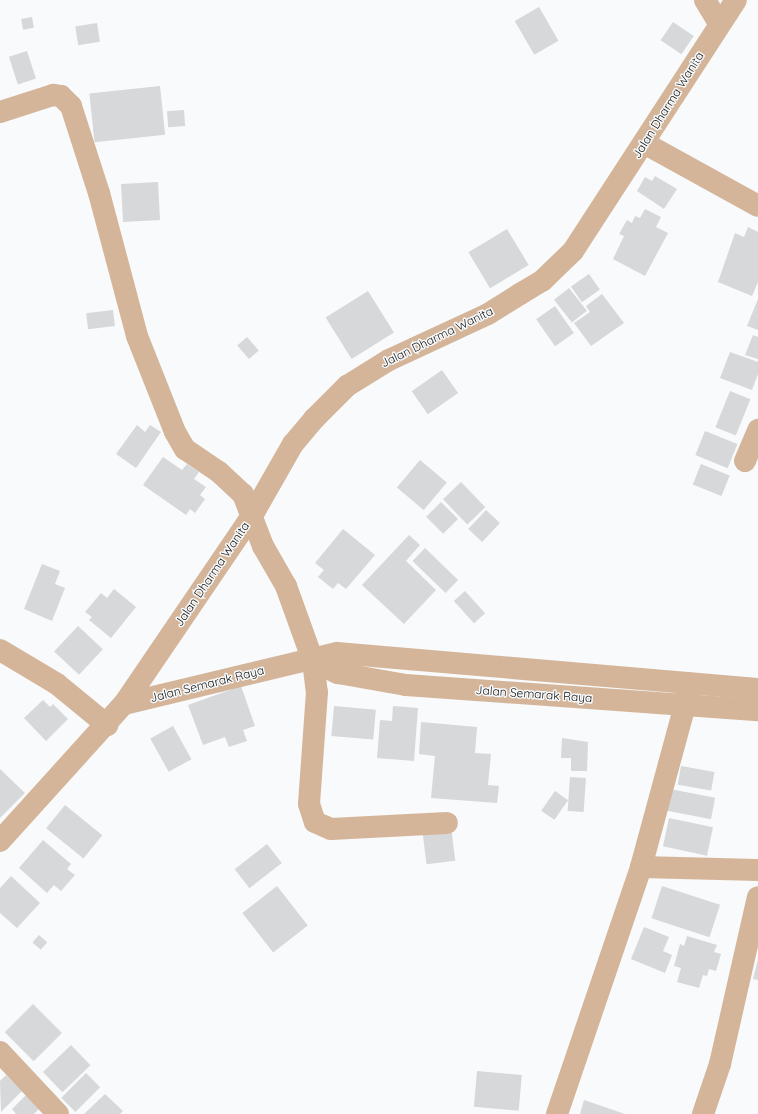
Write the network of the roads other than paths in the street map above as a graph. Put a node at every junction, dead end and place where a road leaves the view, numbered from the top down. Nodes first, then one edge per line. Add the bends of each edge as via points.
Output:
1 (705, 0) edge
2 (736, 0) edge
3 (719, 23) junction
4 (0, 112) edge
5 (644, 143) junction
6 (758, 206) edge
7 (758, 430) edge
8 (745, 461) dead end
9 (253, 514) junction
10 (0, 650) edge
11 (313, 661) junction
12 (688, 684) junction
13 (758, 689) edge
14 (124, 704) junction
15 (686, 705) junction
16 (758, 710) edge
17 (107, 725) junction
18 (447, 823) dead end
19 (0, 841) edge
20 (641, 867) junction
21 (758, 870) edge
22 (758, 897) edge
23 (0, 1052) edge
24 (58, 1114) edge
25 (557, 1114) edge
26 (703, 1114) edge

1 - 3 street
2 - 3 street, Jalan Dharma Wanita
3 - 5 street, Jalan Dharma Wanita
4 - 9 street via 53,95 61,96 71,106 99,193 137,336 175,432 186,449 219,472 243,494
5 - 6 street
5 - 9 street, Jalan Dharma Wanita via 585,236 561,264 542,281 488,314 388,360 347,386 293,444
7 - 8 street
9 - 11 street via 263,546 286,586
9 - 14 street, Jalan Dharma Wanita
10 - 17 street via 57,684
11 - 12 street, Jalan Semarak Raya via 337,653
11 - 14 street, Jalan Semarak Raya via 253,671
11 - 15 street, Jalan Semarak Raya via 338,673 406,685
11 - 18 street via 317,692 309,804 315,822 331,828
12 - 13 street, Jalan Semarak Raya
12 - 15 street
14 - 17 street, Jalan Dharma Wanita
15 - 16 street, Jalan Semarak Raya
15 - 20 street
17 - 19 street, Jalan Dharma Wanita
20 - 21 street
20 - 25 street
22 - 26 street via 720,1064
23 - 24 street

